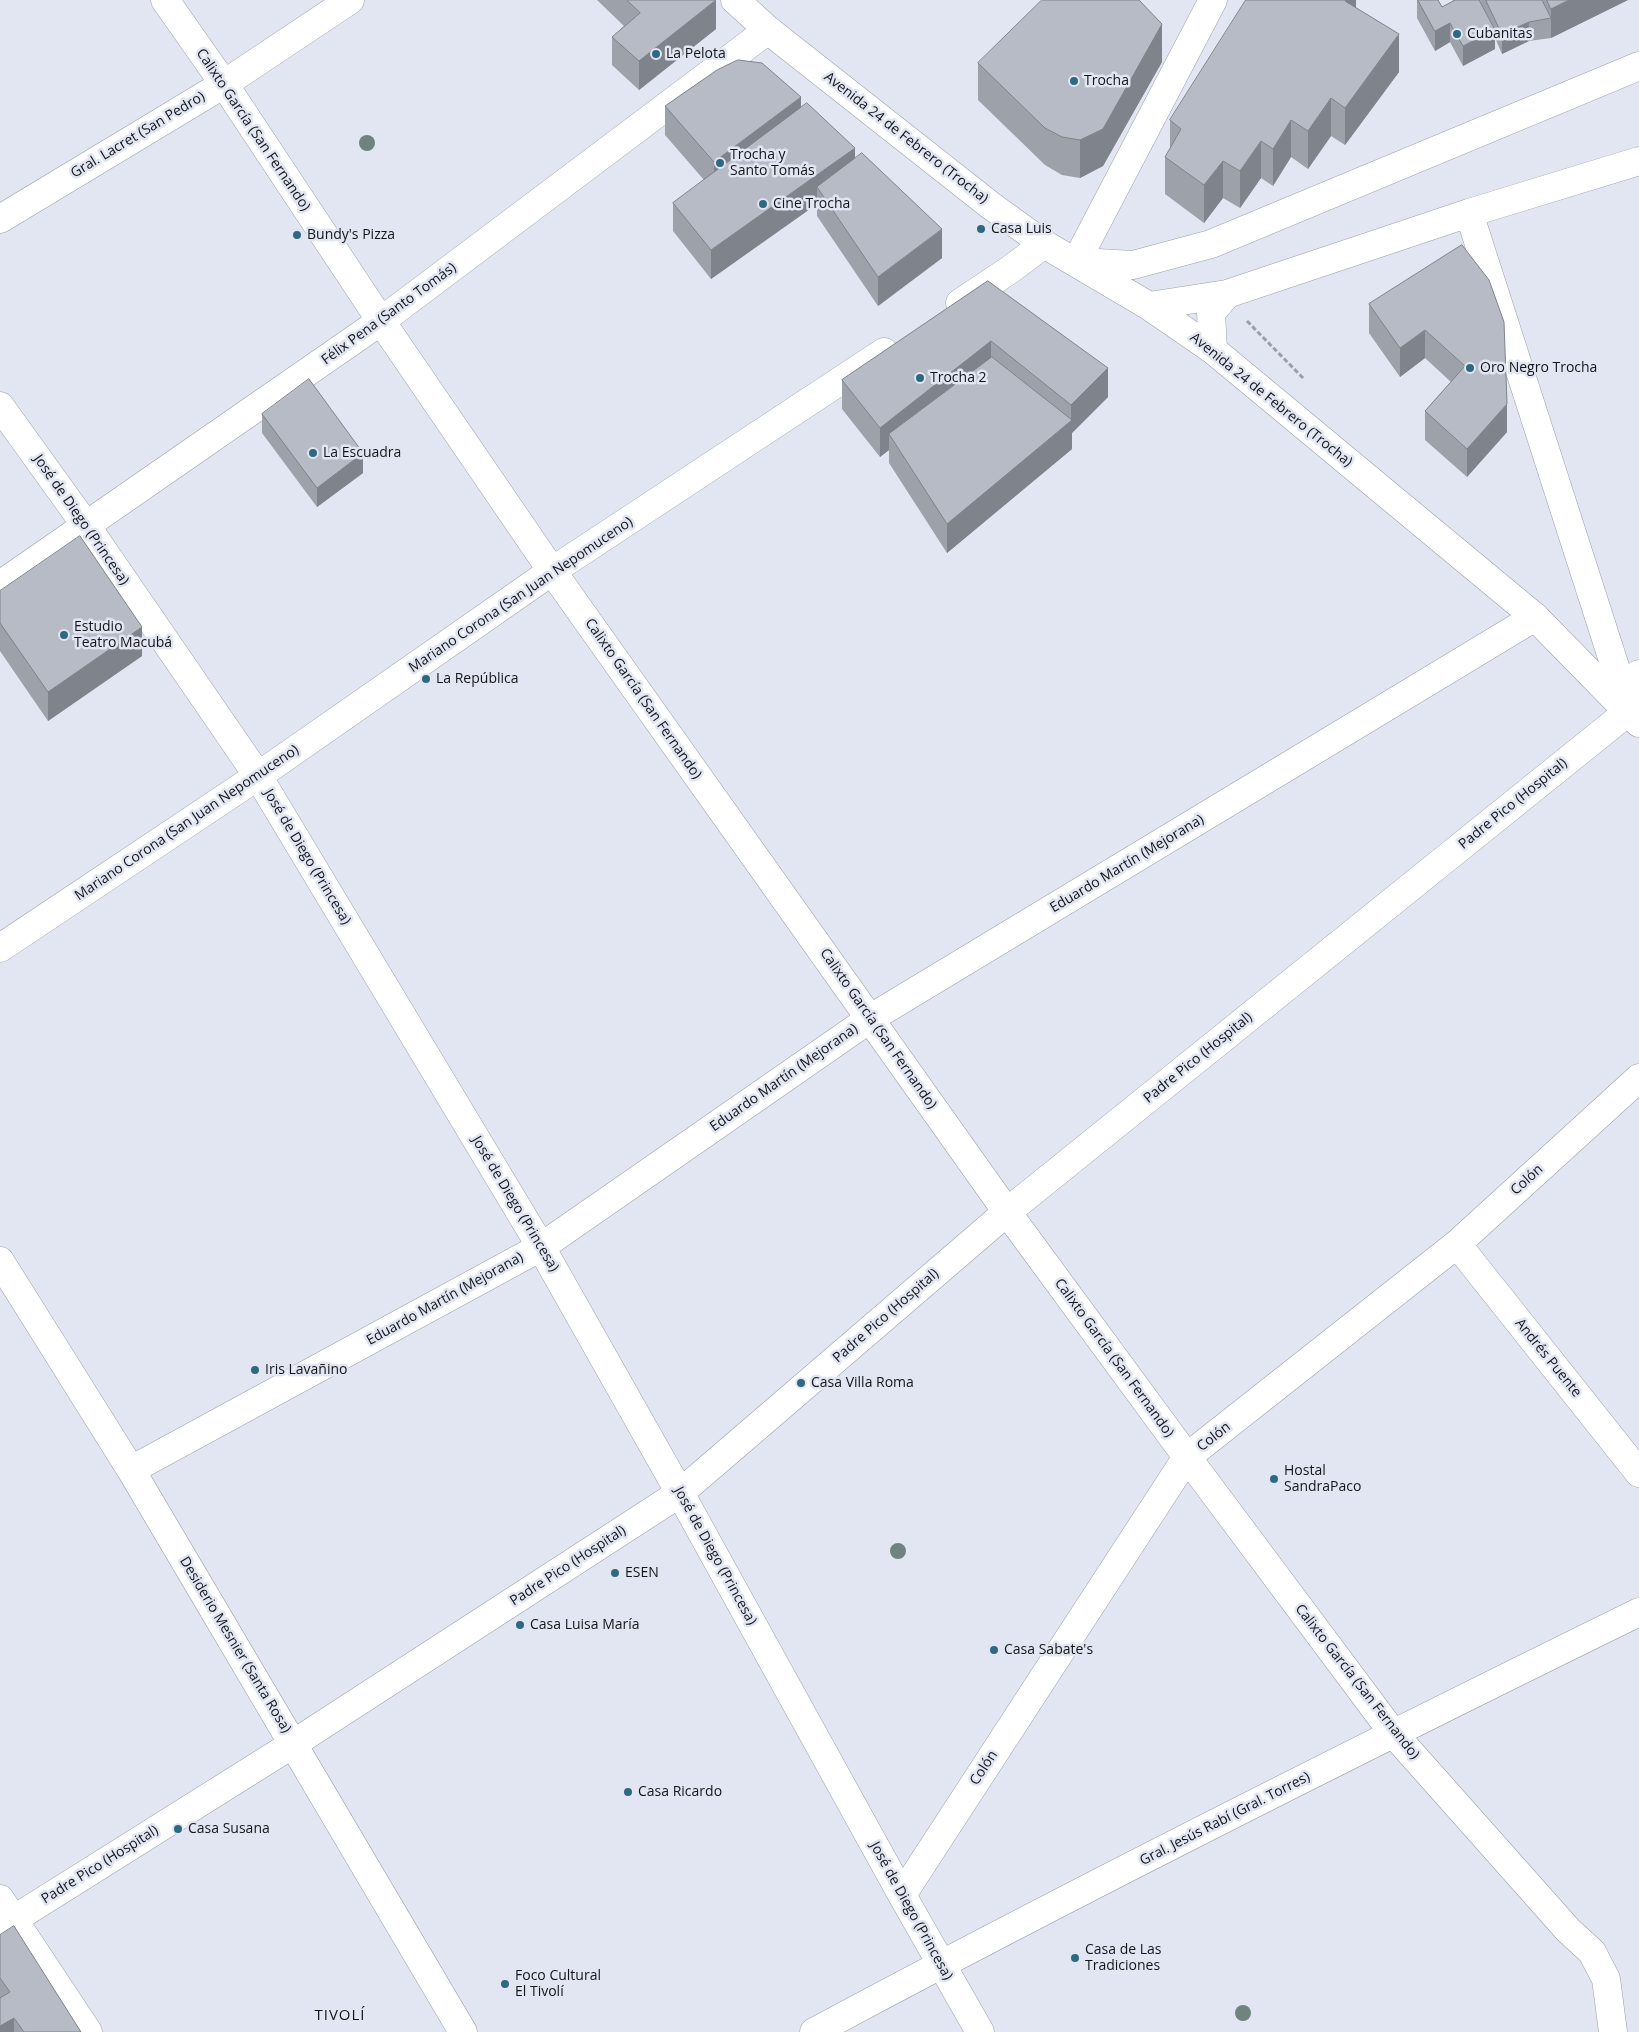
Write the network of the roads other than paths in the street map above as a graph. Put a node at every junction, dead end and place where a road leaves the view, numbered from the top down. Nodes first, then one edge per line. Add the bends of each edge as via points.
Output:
1 (165, 0) edge
2 (350, 0) edge
3 (735, 0) edge
4 (1213, 0) edge
5 (768, 30) junction
6 (1639, 66) edge
7 (224, 84) junction
8 (1639, 161) edge
9 (1469, 213) junction
10 (0, 219) edge
11 (1044, 244) junction
12 (1076, 262) junction
13 (1227, 294) junction
14 (1149, 306) junction
15 (936, 319) edge
16 (381, 321) junction
17 (902, 340) edge
18 (1213, 350) junction
19 (0, 406) edge
20 (86, 526) junction
21 (552, 571) junction
22 (0, 585) edge
23 (1535, 617) junction
24 (1639, 674) edge
25 (1634, 717) edge
26 (258, 776) junction
27 (0, 948) edge
28 (871, 1018) junction
29 (1639, 1078) edge
30 (1007, 1212) junction
31 (1457, 1244) junction
32 (540, 1247) junction
33 (0, 1261) edge
34 (1187, 1458) junction
35 (131, 1470) junction
36 (1639, 1472) edge
37 (680, 1493) junction
38 (1639, 1612) edge
39 (1393, 1733) junction
40 (293, 1744) junction
41 (902, 1895) junction
42 (5, 1915) edge
43 (941, 1964) junction
44 (88, 2032) edge
45 (463, 2032) edge
46 (814, 2032) edge
47 (980, 2032) edge
48 (1612, 2032) edge

1 - 7 street, Calixto García (San Fernando)
2 - 7 street, Gral. Lacret (San Pedro)
3 - 5 street, Avenida 24 de Febrero (Trocha)
4 - 12 street
5 - 11 street, Avenida 24 de Febrero (Trocha)
5 - 16 street, Félix Pena (Santo Tomás)
6 - 12 street via 1211,244 1132,265
7 - 10 street, Gral. Lacret (San Pedro)
7 - 16 street, Calixto García (San Fernando)
8 - 9 street
9 - 13 street
9 - 25 street
11 - 12 street, Avenida 24 de Febrero (Trocha)
11 - 15 street
12 - 14 street, Avenida 24 de Febrero (Trocha)
13 - 14 street
13 - 18 street via 1211,313
14 - 18 street, Avenida 24 de Febrero (Trocha)
16 - 20 street, Félix Pena (Santo Tomás)
16 - 21 street, Calixto García (San Fernando)
17 - 21 street, Mariano Corona (San Juan Nepomuceno)
18 - 23 street, Avenida 24 de Febrero (Trocha)
19 - 20 street, José de Diego (Princesa)
20 - 22 street, Félix Pena (Santo Tomás)
20 - 26 street, José de Diego (Princesa)
21 - 26 street, Mariano Corona (San Juan Nepomuceno)
21 - 28 street, Calixto García (San Fernando)
23 - 25 street, Avenida 24 de Febrero (Trocha)
23 - 28 street, Eduardo Martín (Mejorana)
24 - 25 street
25 - 30 street, Padre Pico (Hospital)
26 - 27 street, Mariano Corona (San Juan Nepomuceno)
26 - 32 street, José de Diego (Princesa)
28 - 30 street, Calixto García (San Fernando)
28 - 32 street, Eduardo Martín (Mejorana)
29 - 31 street, Colón
30 - 34 street, Calixto García (San Fernando)
30 - 37 street, Padre Pico (Hospital)
31 - 34 street, Colón
31 - 36 street, Andrés Puente
32 - 35 street, Eduardo Martín (Mejorana)
32 - 37 street, José de Diego (Princesa)
33 - 35 street, Desiderio Mesnier (Santa Rosa)
34 - 39 street, Calixto García (San Fernando)
34 - 41 street, Colón
35 - 40 street, Desiderio Mesnier (Santa Rosa)
37 - 40 street, Padre Pico (Hospital)
37 - 41 street, José de Diego (Princesa)
38 - 39 street, Gral. Jesús Rabí (Gral. Torres)
39 - 43 street, Gral. Jesús Rabí (Gral. Torres)
39 - 48 street, Calixto García (San Fernando) via 1568,1930 1592,1952 1606,1979
40 - 42 street, Padre Pico (Hospital)
40 - 45 street, Desiderio Mesnier (Santa Rosa)
41 - 43 street, José de Diego (Princesa)
42 - 44 street
43 - 46 street, Gral. Jesús Rabí (Gral. Torres)
43 - 47 street, José de Diego (Princesa)

